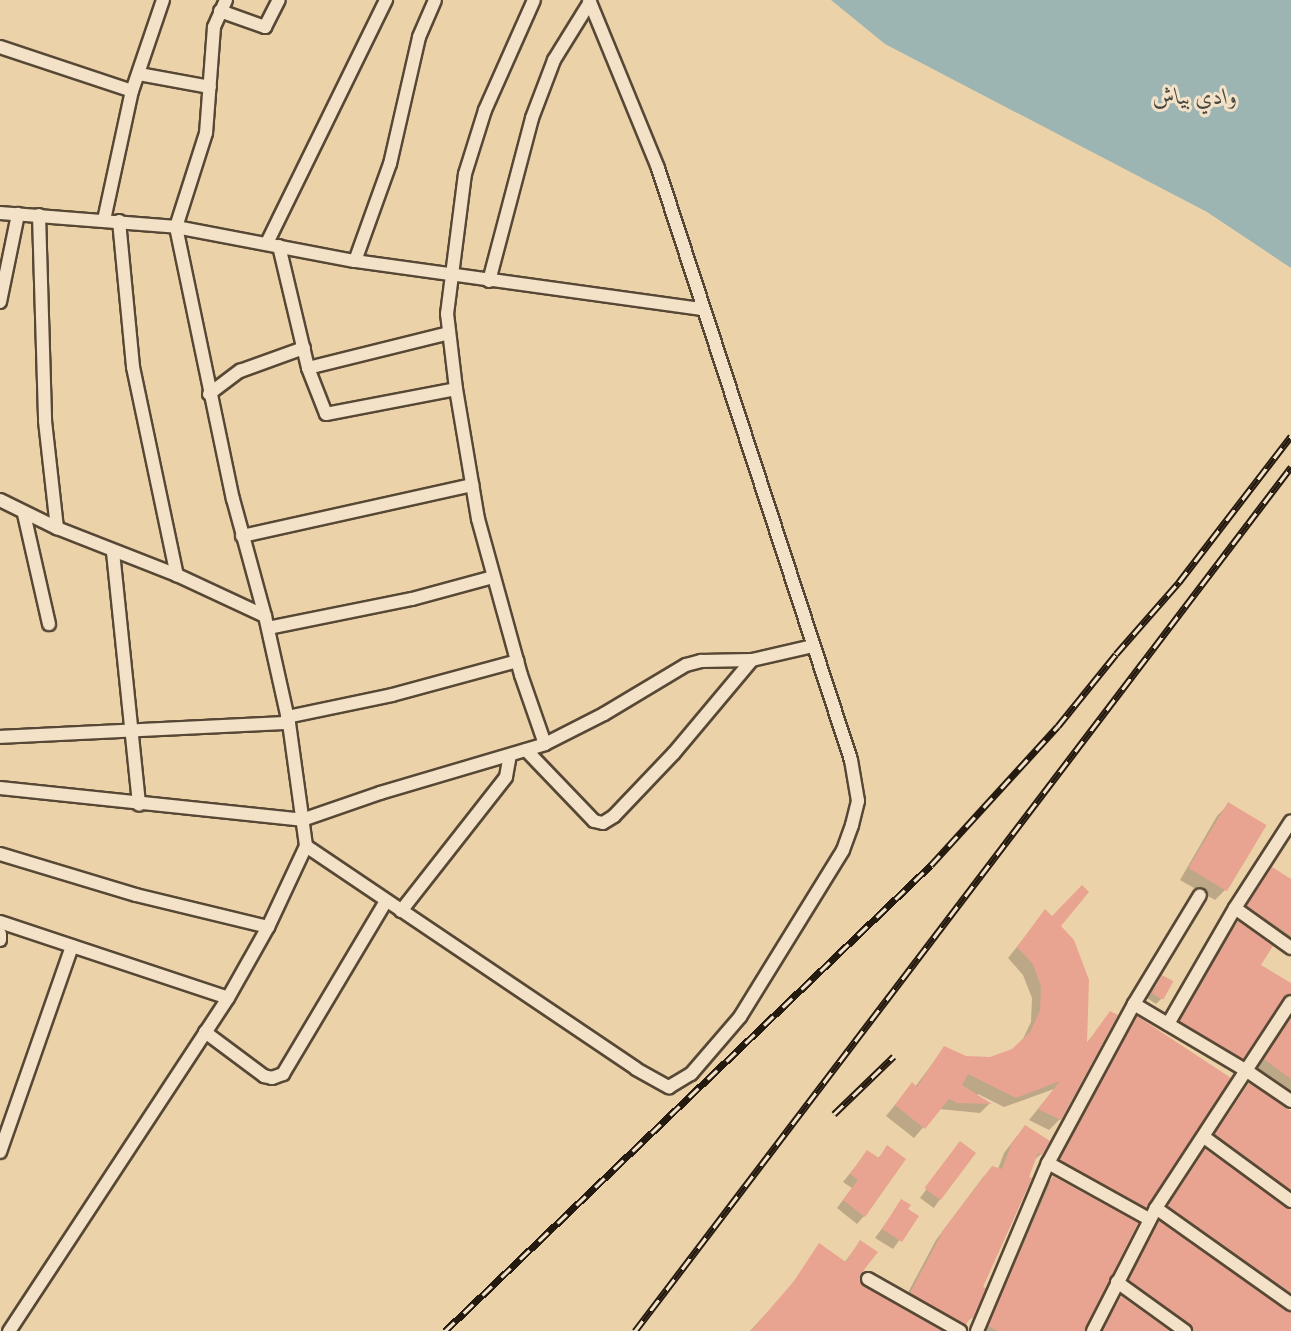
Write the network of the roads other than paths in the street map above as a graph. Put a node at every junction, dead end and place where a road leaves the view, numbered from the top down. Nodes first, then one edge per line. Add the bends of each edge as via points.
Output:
1 (163, 0) edge
2 (278, 0) edge
3 (386, 0) edge
4 (435, 0) edge
5 (534, 0) edge
6 (590, 1) edge
7 (224, 3) edge
8 (0, 47) edge
9 (139, 74) junction
10 (210, 87) junction
11 (132, 91) junction
12 (0, 213) edge
13 (18, 214) junction
14 (39, 215) junction
15 (104, 220) junction
16 (119, 222) junction
17 (176, 227) junction
18 (273, 245) junction
19 (355, 261) junction
20 (453, 274) junction
21 (489, 281) junction
22 (0, 302) edge
23 (702, 309) junction
24 (449, 332) junction
25 (304, 348) junction
26 (308, 368) junction
27 (456, 389) junction
28 (209, 394) junction
29 (472, 485) junction
30 (0, 500) edge
31 (24, 514) junction
32 (57, 528) junction
33 (242, 536) junction
34 (113, 552) junction
35 (177, 575) junction
36 (493, 577) junction
37 (266, 622) junction
38 (50, 624) dead end
39 (813, 646) junction
40 (752, 660) junction
41 (517, 661) junction
42 (288, 720) junction
43 (130, 730) junction
44 (0, 737) edge
45 (545, 744) junction
46 (526, 750) junction
47 (510, 755) junction
48 (0, 788) edge
49 (139, 805) junction
50 (302, 820) junction
51 (1291, 821) edge
52 (306, 846) junction
53 (0, 854) edge
54 (1199, 895) dead end
55 (386, 901) junction
56 (1235, 908) junction
57 (401, 911) junction
58 (0, 922) edge
59 (268, 927) junction
60 (0, 934) edge
61 (0, 940) edge
62 (72, 946) junction
63 (1291, 948) edge
64 (228, 998) junction
65 (1291, 1002) edge
66 (1134, 1004) junction
67 (1168, 1024) junction
68 (205, 1032) junction
69 (1247, 1071) junction
70 (1291, 1101) edge
71 (1204, 1137) junction
72 (0, 1152) edge
73 (1048, 1163) junction
74 (1291, 1201) edge
75 (1152, 1214) junction
76 (868, 1279) dead end
77 (1117, 1282) junction
78 (1291, 1304) edge
79 (981, 1329) edge
80 (9, 1331) edge
81 (960, 1331) edge
82 (1093, 1331) edge
83 (1185, 1331) edge

1 - 9 street
2 - 7 street via 265,27
3 - 18 street
4 - 19 street via 419,37 390,164
5 - 20 street via 475,141 462,192
6 - 21 street via 554,60 532,118
6 - 23 street via 658,168
7 - 10 street via 214,27
8 - 11 street
9 - 10 street
9 - 11 street
10 - 17 street via 203,144
11 - 15 street
12 - 13 street
13 - 14 street
13 - 22 street
14 - 15 street
14 - 32 street via 45,421
15 - 16 street
16 - 17 street
16 - 35 street via 133,367
17 - 18 street
17 - 28 street
18 - 19 street
18 - 25 street
19 - 20 street
20 - 21 street
20 - 24 street
21 - 23 street
23 - 39 street
24 - 26 street
24 - 27 street
25 - 26 street
25 - 28 street via 240,371
26 - 27 street via 323,410 330,415
27 - 29 street
28 - 33 street
29 - 33 street
29 - 36 street
30 - 31 street
31 - 32 street
31 - 38 street
32 - 34 street
33 - 37 street
34 - 35 street
34 - 43 street
35 - 37 street
36 - 37 street via 412,599
36 - 41 street
37 - 42 street
39 - 40 street
39 - 57 street via 856,779 858,801 852,825 843,850 740,1017 681,1083 668,1087 657,1083
40 - 45 street via 686,664
40 - 46 street via 674,753 603,823 594,821
41 - 42 street
41 - 45 street
42 - 43 street
42 - 50 street
43 - 44 street
43 - 49 street
45 - 46 street
46 - 47 street
47 - 50 street
47 - 57 street via 506,777
48 - 49 street
49 - 50 street
50 - 52 street
51 - 56 street
52 - 55 street
52 - 59 street
53 - 59 street via 136,895
54 - 66 street
55 - 57 street
55 - 68 street via 283,1074 264,1076
56 - 63 street
56 - 67 street
58 - 62 street
59 - 64 street
60 - 61 street
62 - 64 street
62 - 72 street
64 - 68 street
65 - 69 street
66 - 67 street
66 - 73 street
67 - 69 street
68 - 80 street
69 - 70 street
69 - 71 street
71 - 74 street
71 - 75 street
73 - 75 street
73 - 79 street
75 - 77 street
75 - 78 street
76 - 81 street
77 - 82 street
77 - 83 street

